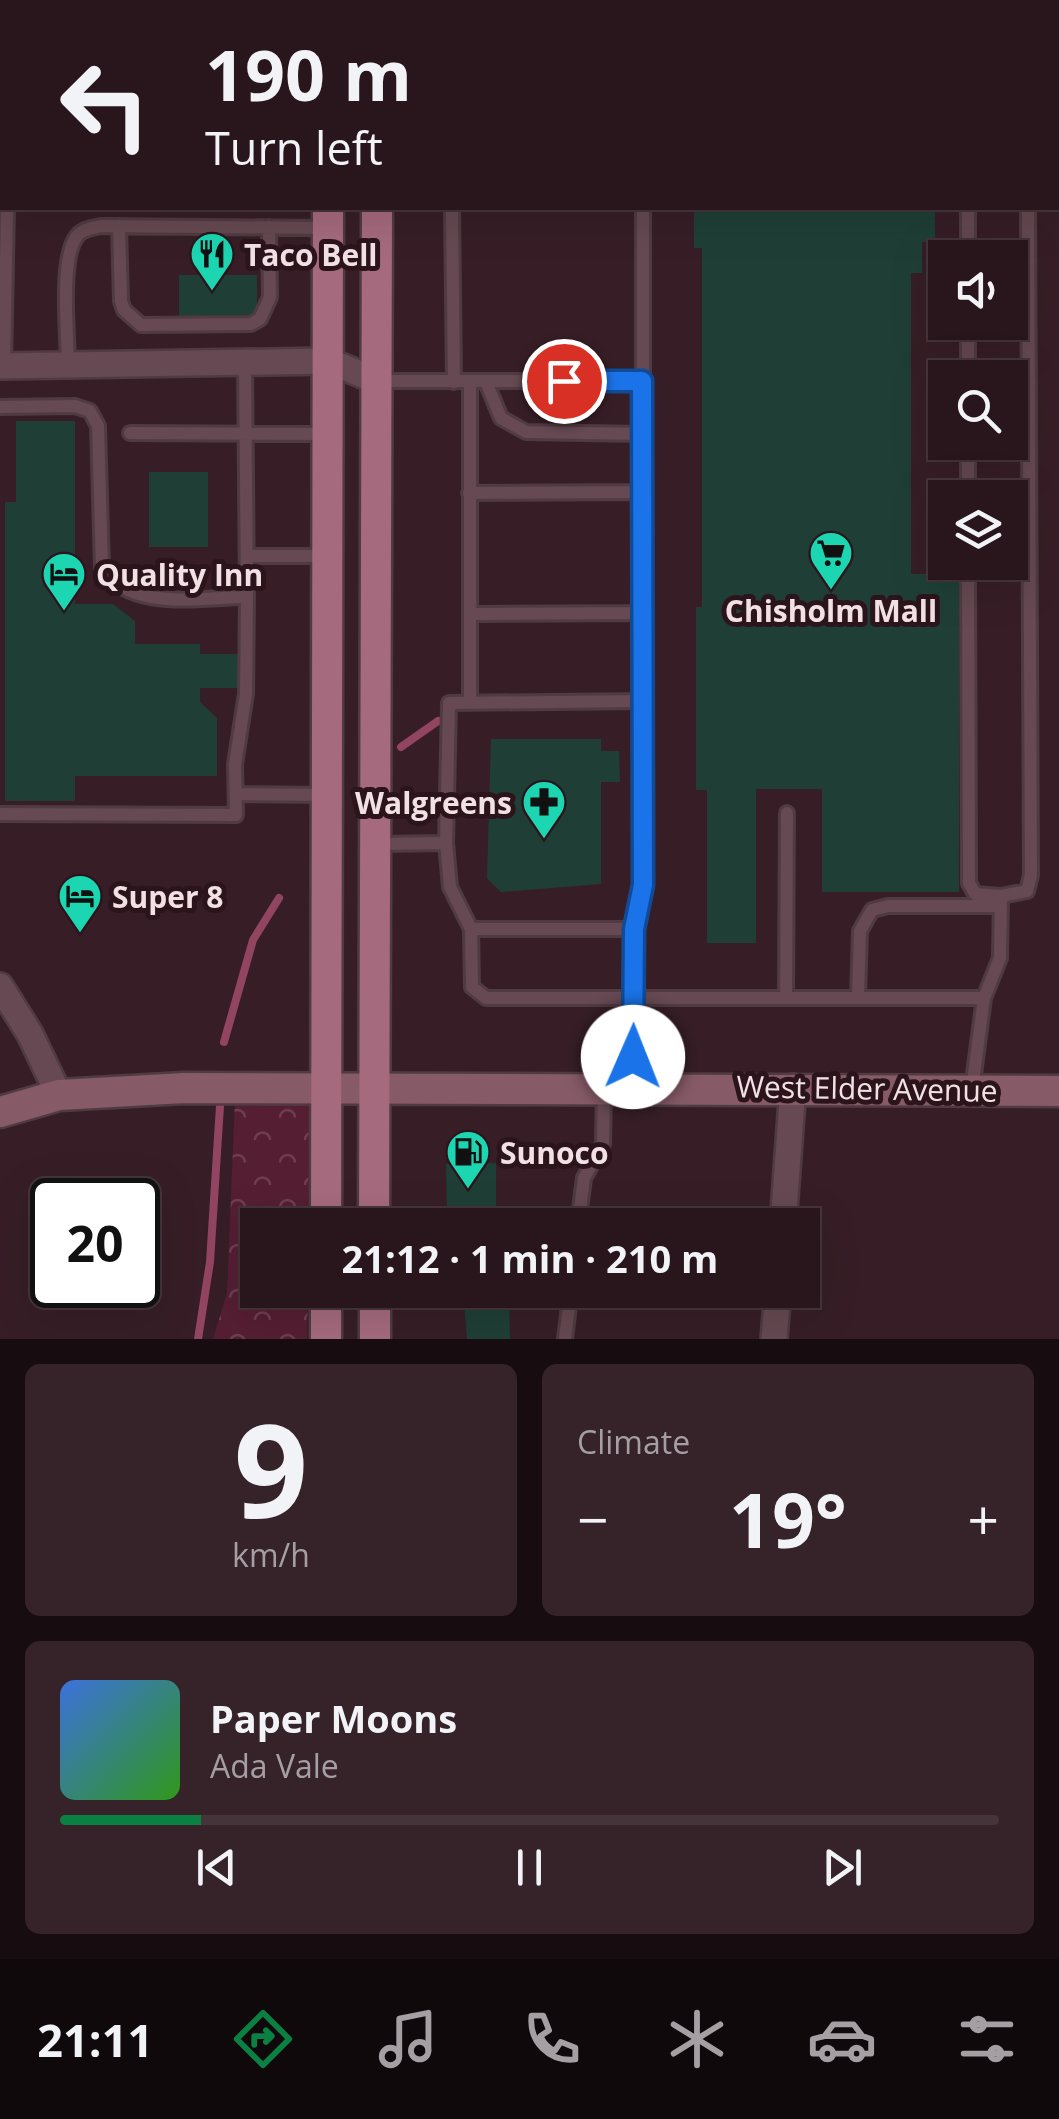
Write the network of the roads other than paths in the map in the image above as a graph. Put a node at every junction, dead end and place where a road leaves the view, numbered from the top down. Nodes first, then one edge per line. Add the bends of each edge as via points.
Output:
1 (7, 210) edge
2 (377, 210) edge
3 (452, 210) edge
4 (643, 210) edge
5 (968, 210) edge
6 (1028, 210) edge
7 (328, 218) edge
8 (119, 226) junction
9 (269, 227) junction
10 (968, 240) edge
11 (1028, 240) edge
12 (1028, 264) edge
13 (329, 361) junction
14 (245, 362) junction
15 (68, 365) junction
16 (2, 366) edge
17 (377, 381) junction
18 (642, 381) junction
19 (454, 382) junction
20 (470, 382) junction
21 (486, 382) junction
22 (0, 407) edge
23 (130, 433) dead end
24 (246, 434) junction
25 (329, 434) junction
26 (642, 434) junction
27 (642, 492) junction
28 (469, 493) junction
29 (247, 556) junction
30 (328, 556) junction
31 (1029, 557) joint
32 (968, 580) edge
33 (247, 598) junction
34 (470, 614) junction
35 (643, 614) junction
36 (642, 701) junction
37 (470, 702) junction
38 (236, 794) junction
39 (327, 794) junction
40 (787, 813) dead end
41 (0, 814) edge
42 (446, 843) junction
43 (378, 844) junction
44 (1001, 901) junction
45 (471, 929) junction
46 (634, 929) junction
47 (0, 986) edge
48 (634, 997) junction
49 (786, 997) junction
50 (858, 998) junction
51 (984, 998) junction
52 (326, 1086) junction
53 (375, 1086) junction
54 (618, 1086) junction
55 (794, 1088) junction
56 (972, 1090) junction
57 (1059, 1090) edge
58 (59, 1095) junction
59 (0, 1112) edge
60 (326, 1208) edge
61 (374, 1208) edge
62 (580, 1208) edge
63 (783, 1208) edge
64 (326, 1308) edge
65 (374, 1308) edge
66 (568, 1308) edge
67 (777, 1308) edge
68 (326, 1339) edge
69 (375, 1339) edge
70 (565, 1339) edge
71 (774, 1339) edge

1 - 16 lane
2 - 17 main road
3 - 19 lane
4 - 18 lane
5 - 10 lane
6 - 11 lane
7 - 9 lane
7 - 13 main road
8 - 9 lane
8 - 9 lane via 121,302 141,324 260,320 270,297
8 - 15 lane via 86,230 71,248
12 - 31 lane
13 - 14 street
13 - 17 street
13 - 25 main road
14 - 15 street
14 - 24 lane
15 - 16 street
17 - 19 lane
17 - 43 main road
18 - 21 lane
18 - 26 lane
19 - 20 lane
20 - 21 lane
20 - 28 lane
21 - 26 lane via 501,418 526,432
22 - 33 lane via 90,411 98,426 102,568 114,586 142,598
23 - 24 lane
24 - 25 lane
24 - 29 lane
25 - 30 main road
26 - 27 lane
27 - 28 lane
27 - 35 lane
28 - 34 lane
29 - 30 lane
29 - 33 lane
30 - 39 main road
31 - 44 lane via 1031,876 1027,892
32 - 44 lane via 969,883 975,894
33 - 38 lane
34 - 35 lane
34 - 37 lane
35 - 36 lane
36 - 37 lane
36 - 46 lane via 643,885
37 - 42 lane via 449,703
38 - 39 lane
38 - 41 lane via 236,814
39 - 52 main road
40 - 49 lane
42 - 43 lane
42 - 45 lane via 450,887
43 - 53 main road
44 - 50 lane via 872,910 860,932
44 - 51 lane via 1000,958
45 - 46 lane
45 - 48 lane via 472,987 486,998
46 - 48 lane
47 - 58 street
48 - 49 lane
48 - 54 lane
49 - 50 lane
50 - 51 lane
51 - 56 lane
52 - 53 street, West Elder Avenue
52 - 58 street, West Elder Avenue
52 - 60 main road
53 - 54 street, West Elder Avenue
53 - 61 main road
54 - 55 street, West Elder Avenue
54 - 62 lane via 603,1144 584,1178
55 - 56 street, West Elder Avenue
55 - 63 street
56 - 57 street, West Elder Avenue
58 - 59 street, West Elder Avenue
64 - 68 main road
65 - 69 main road
66 - 70 lane
67 - 71 street

